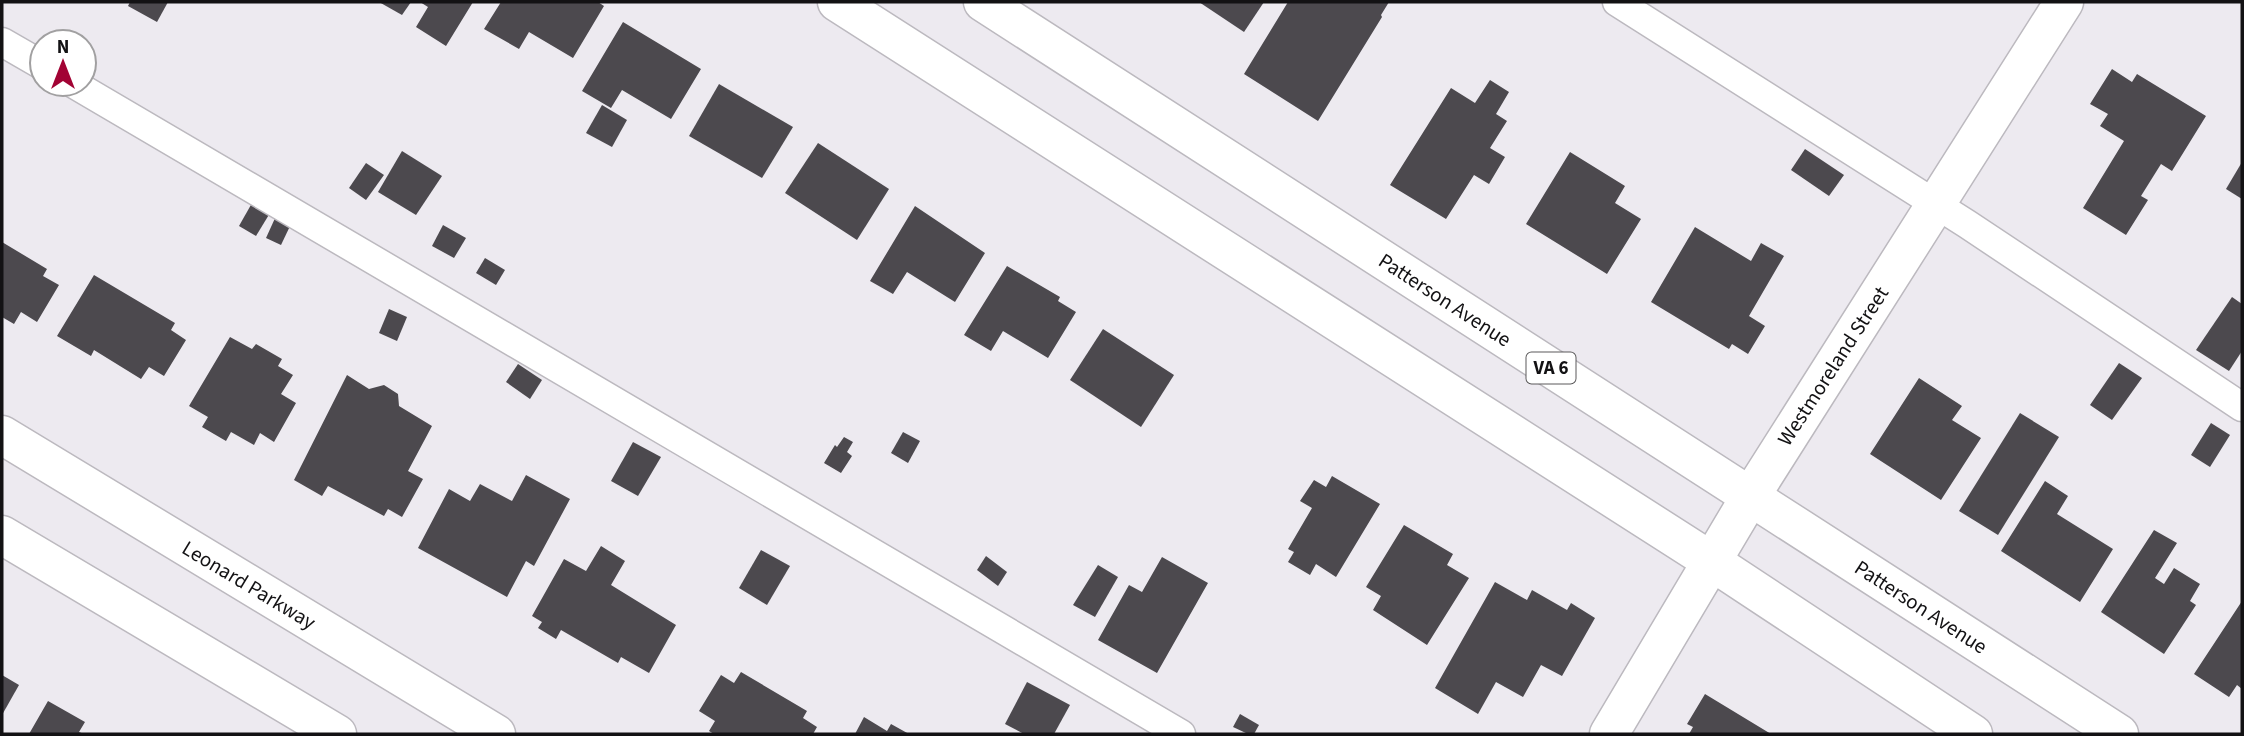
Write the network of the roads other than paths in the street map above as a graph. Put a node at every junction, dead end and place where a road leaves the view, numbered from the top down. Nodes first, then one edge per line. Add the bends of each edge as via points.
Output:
1 (837, 2) edge
2 (983, 2) edge
3 (1617, 2) edge
4 (2064, 2) edge
5 (2, 42) edge
6 (28, 57) edge
7 (98, 98) edge
8 (1936, 205) junction
9 (2242, 407) edge
10 (2, 435) edge
11 (1750, 497) junction
12 (2, 535) edge
13 (1711, 561) junction
14 (337, 734) edge
15 (496, 734) edge
16 (1181, 734) edge
17 (1609, 734) edge
18 (1973, 734) edge
19 (2119, 734) edge

1 - 13 main road
2 - 11 main road, Patterson Avenue / VA 6
3 - 8 lane
4 - 8 main road, Westmoreland Street
5 - 6 lane
7 - 16 lane
8 - 9 lane
8 - 11 main road, Westmoreland Street
10 - 15 main road, Leonard Parkway
11 - 13 main road, Westmoreland Street
11 - 19 main road, Patterson Avenue / VA 6
12 - 14 main road
13 - 17 main road, Westmoreland Street
13 - 18 main road

